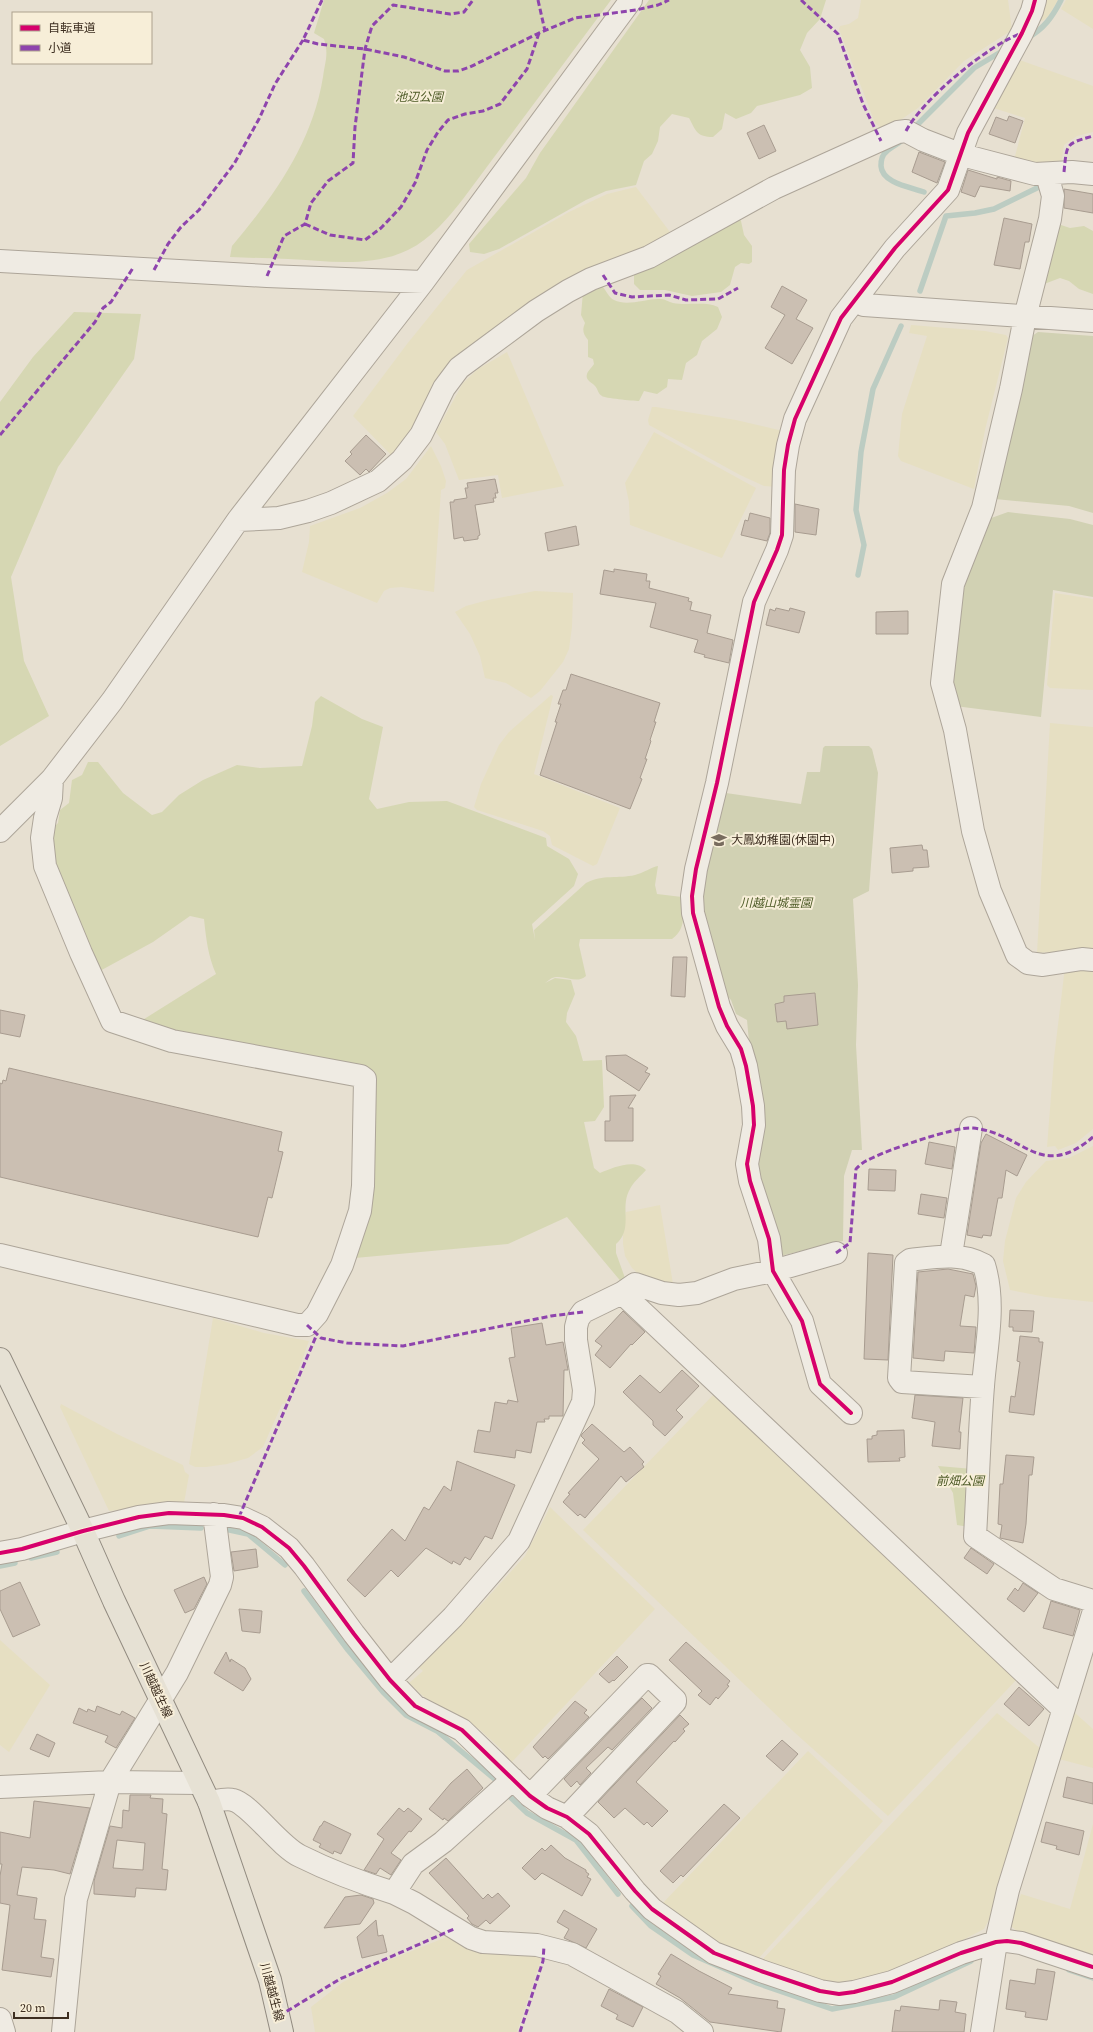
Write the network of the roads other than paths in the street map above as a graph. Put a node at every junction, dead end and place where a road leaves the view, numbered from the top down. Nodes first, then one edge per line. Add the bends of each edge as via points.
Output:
1 (631, 0) edge
2 (1035, 0) edge
3 (962, 155) junction
4 (1093, 174) edge
5 (1047, 175) junction
6 (0, 261) edge
7 (423, 282) junction
8 (854, 301) junction
9 (1025, 317) junction
10 (1093, 321) edge
11 (238, 520) junction
12 (52, 779) junction
13 (0, 831) edge
14 (1093, 960) edge
15 (971, 1128) dead end
16 (836, 1253) dead end
17 (0, 1255) edge
18 (951, 1255) junction
19 (773, 1271) junction
20 (622, 1293) junction
21 (0, 1359) edge
22 (983, 1387) junction
23 (851, 1413) dead end
24 (214, 1514) junction
25 (83, 1531) junction
26 (0, 1553) edge
27 (1093, 1601) edge
28 (1093, 1614) edge
29 (390, 1680) junction
30 (160, 1699) junction
31 (1063, 1709) junction
32 (513, 1779) junction
33 (110, 1782) junction
34 (0, 1787) edge
35 (204, 1792) junction
36 (530, 1796) junction
37 (567, 1817) junction
38 (394, 1893) junction
39 (996, 1942) junction
40 (1093, 1967) edge
41 (0, 2019) edge
42 (4, 2032) edge
43 (63, 2032) edge
44 (282, 2032) edge
45 (702, 2032) edge
46 (982, 2032) edge

1 - 7 street
2 - 3 street via 1022,33 968,133
3 - 5 street
3 - 8 street via 948,190 941,200 895,248
3 - 11 street via 908,132 898,132 801,174 649,257 591,279 536,311 459,368 444,388 421,435 402,460 378,481 308,511 279,518
4 - 5 street via 1072,172
5 - 9 street via 1053,196 1050,219
6 - 7 street
7 - 11 street
8 - 9 street via 864,306
8 - 19 street via 841,318 828,344 795,419 784,470 782,535 754,602 692,896 693,913 719,1007 741,1049 746,1066 754,1125 747,1164 769,1239
9 - 10 street
9 - 14 street via 983,508 953,584 942,683 955,730 973,831 990,891 1017,955 1028,963 1043,965 1082,959
11 - 12 street via 112,701
12 - 13 street
12 - 17 street via 51,798 42,838 45,866 112,1021 172,1041 361,1076 365,1079 363,1186 360,1211 342,1266 317,1314 307,1325 297,1325
15 - 18 street
16 - 19 street
18 - 22 street via 972,1259 984,1265 989,1282 989,1326
18 - 22 street via 910,1260 906,1263 899,1378 902,1382
19 - 20 street via 734,1279 697,1293 662,1293 635,1284
19 - 23 street via 802,1321 820,1384
20 - 29 street via 583,1312 578,1319 576,1340 584,1390 583,1402 523,1533 453,1617
20 - 31 street
21 - 25 main road, 川越越生線
22 - 27 street via 975,1536 1054,1589
24 - 25 street via 169,1513 139,1517
24 - 29 street via 243,1518 262,1527 289,1548
24 - 30 street via 222,1576 220,1585 178,1673
25 - 26 street via 42,1544
25 - 30 main road, 川越越生線
28 - 31 street
29 - 32 street via 414,1706 462,1730
30 - 33 street
30 - 35 main road, 川越越生線
31 - 39 street via 1008,1890
32 - 36 street
32 - 38 street via 443,1842 413,1864
33 - 34 street
33 - 35 street
33 - 43 street via 76,1899
35 - 38 street via 242,1804 282,1844 299,1856 370,1886
35 - 44 main road, 川越越生線 via 270,1980
36 - 37 street via 547,1808
36 - 37 street via 649,1674 675,1702
37 - 39 street via 589,1834 652,1909 714,1953 820,1991 839,1994 871,1988
38 - 45 street via 471,1938 483,1942 537,1945 572,1954 677,2012
39 - 40 street via 1021,1943
39 - 46 street
41 - 42 street

